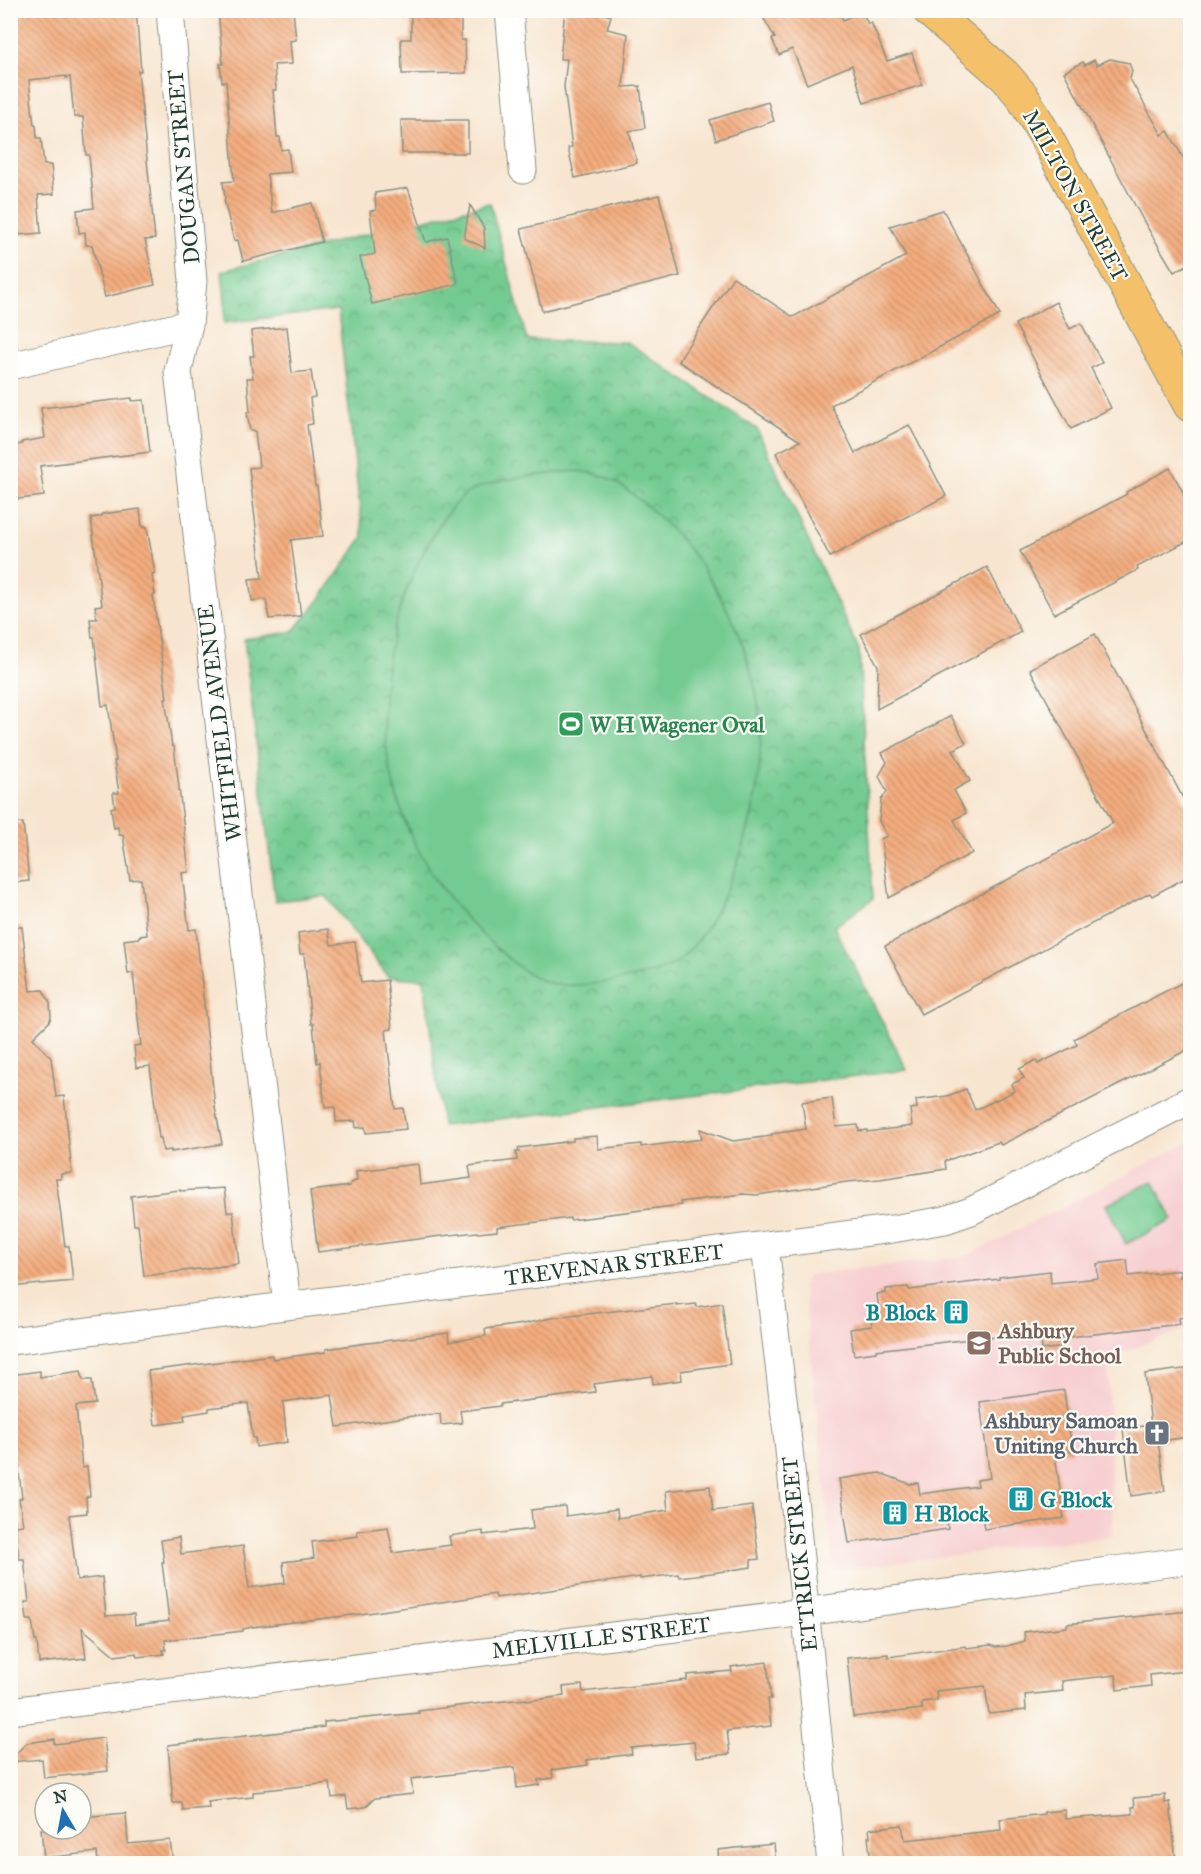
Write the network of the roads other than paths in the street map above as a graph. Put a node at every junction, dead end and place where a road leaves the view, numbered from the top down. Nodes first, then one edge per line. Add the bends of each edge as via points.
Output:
1 (170, 10) edge
2 (509, 10) edge
3 (930, 10) edge
4 (523, 170) dead end
5 (189, 324) junction
6 (10, 366) edge
7 (1191, 405) edge
8 (1191, 1100) edge
9 (765, 1246) junction
10 (287, 1305) junction
11 (10, 1341) edge
12 (1191, 1560) edge
13 (805, 1612) junction
14 (10, 1711) edge
15 (831, 1863) edge

1 - 5 street, DOUGAN STREET via 193,281
2 - 4 street
3 - 7 main road, MILTON STREET via 1005,76 1022,96
5 - 6 street
5 - 10 street, WHITFIELD AVENUE via 178,371
8 - 9 street, TREVENAR STREET via 994,1201 945,1220
9 - 10 street, TREVENAR STREET
9 - 13 street, ETTRICK STREET
10 - 11 street, TREVENAR STREET
12 - 13 street, MELVILLE STREET
13 - 14 street, MELVILLE STREET
13 - 15 street, ETTRICK STREET

